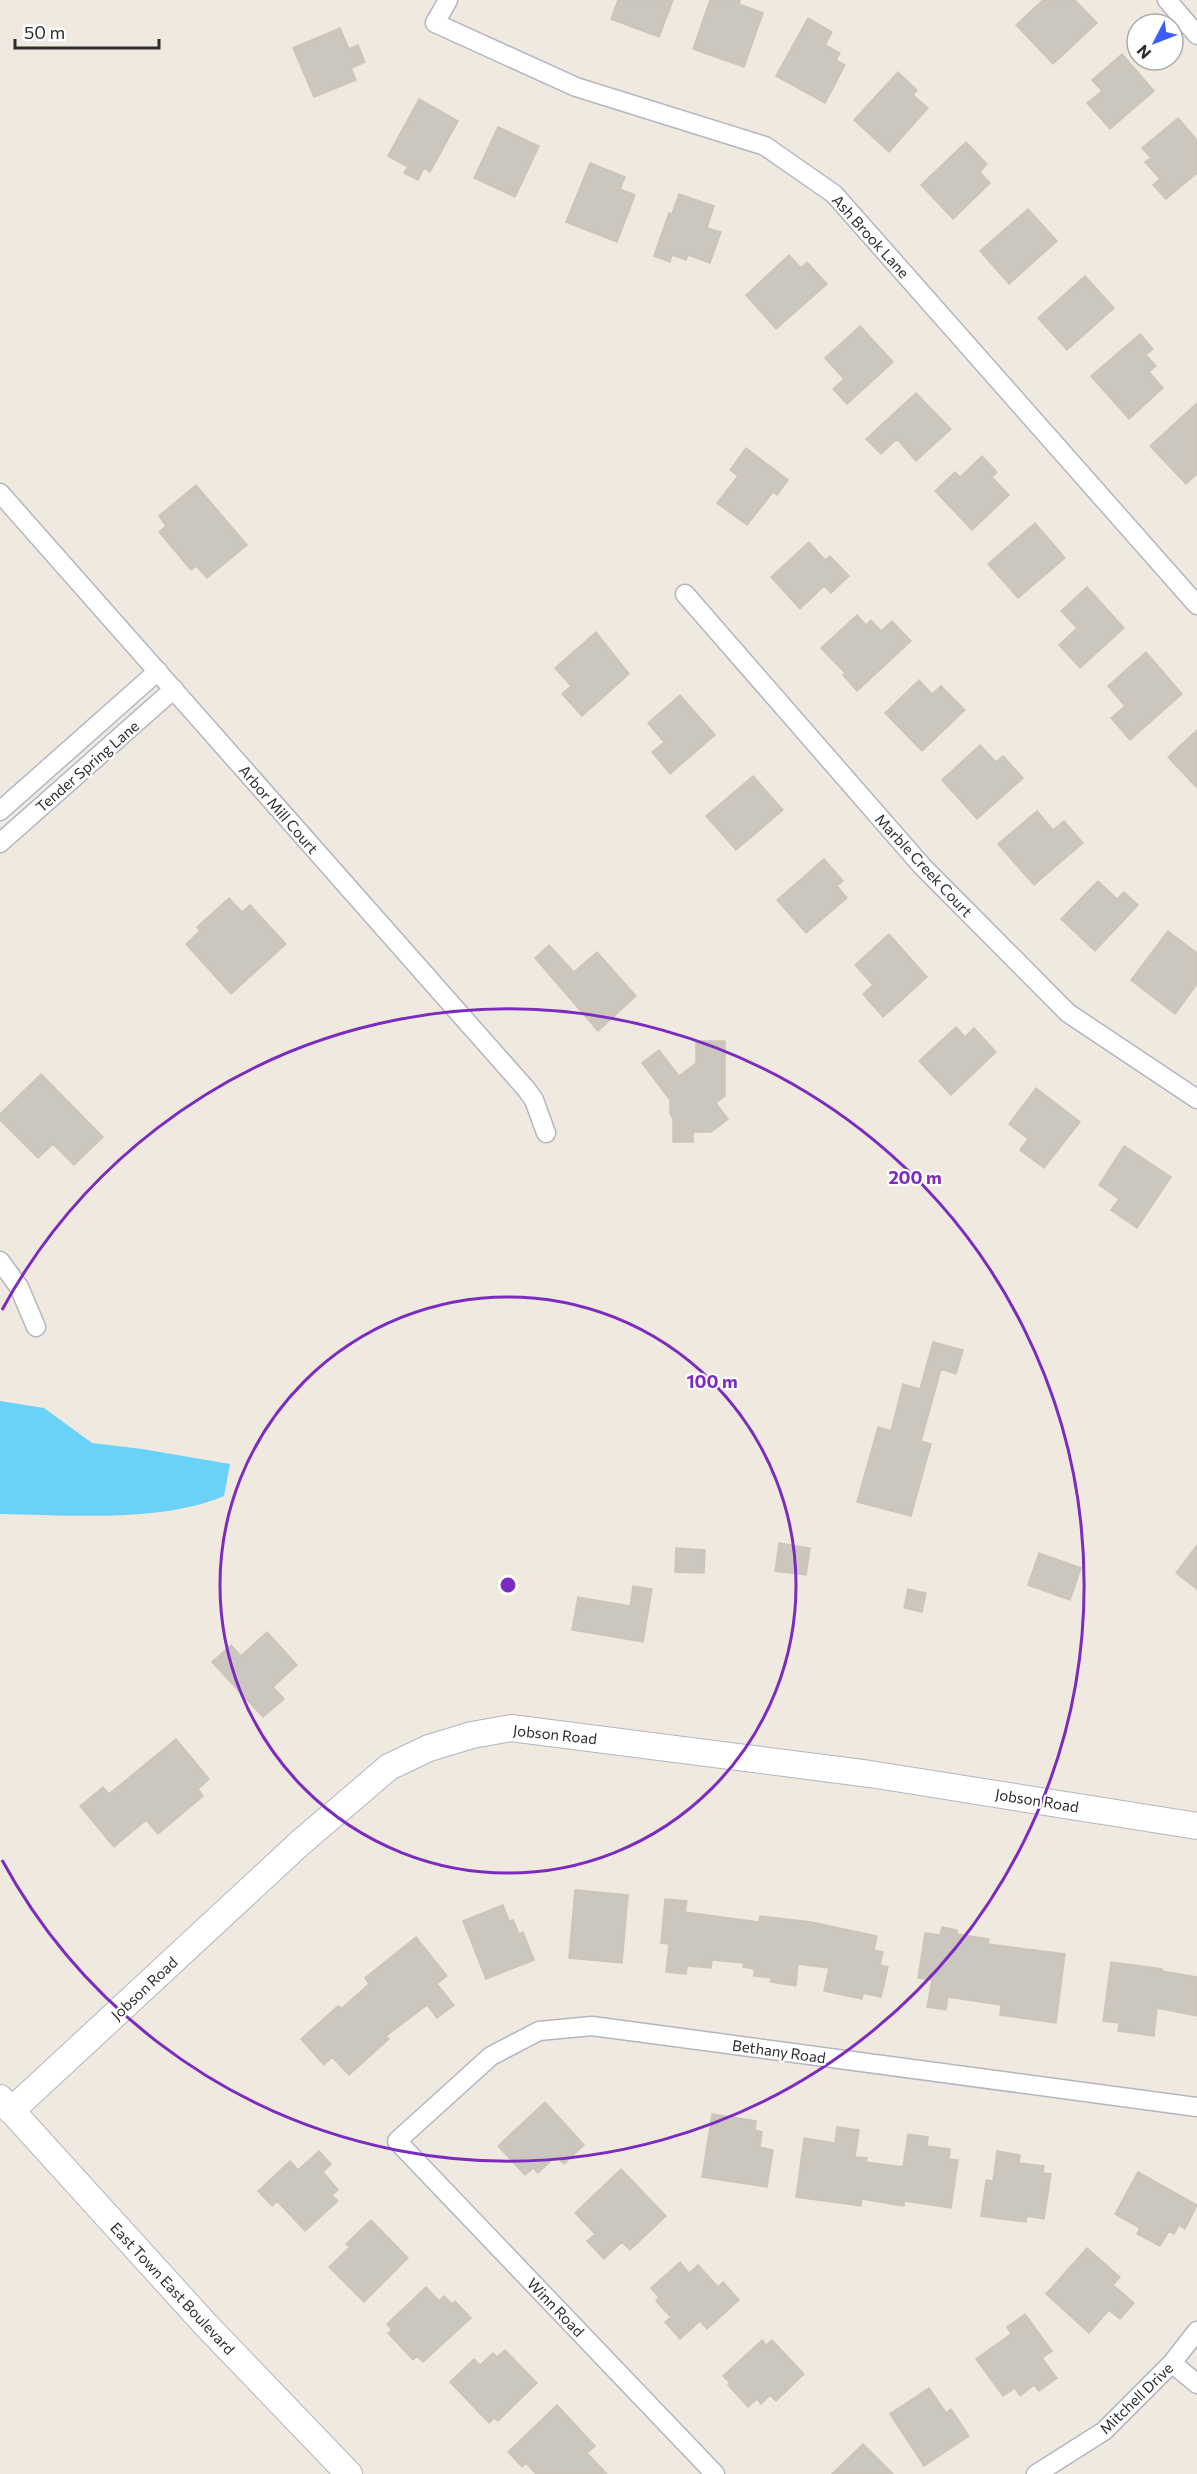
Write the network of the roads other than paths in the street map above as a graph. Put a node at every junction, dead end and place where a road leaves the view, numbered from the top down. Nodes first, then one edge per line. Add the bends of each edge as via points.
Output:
1 (448, 0) edge
2 (1167, 0) edge
3 (1197, 35) edge
4 (0, 493) edge
5 (685, 594) dead end
6 (1197, 605) edge
7 (158, 671) junction
8 (174, 689) junction
9 (0, 811) edge
10 (0, 843) edge
11 (1197, 1099) edge
12 (546, 1133) dead end
13 (0, 1261) edge
14 (36, 1327) dead end
15 (1197, 1826) edge
16 (6, 2104) edge
17 (1197, 2108) edge
18 (397, 2141) joint
19 (1197, 2331) edge
20 (1173, 2363) junction
21 (1197, 2384) edge
22 (349, 2474) edge
23 (715, 2474) edge
24 (1035, 2474) edge

1 - 6 street, Ash Brook Lane via 435,23 576,87 765,146 834,194
2 - 3 street
4 - 7 street, Arbor Mill Court
5 - 11 street, Marble Creek Court via 922,866 1068,1013
7 - 8 street, Arbor Mill Court
7 - 9 street, Tender Spring Lane
8 - 10 street, Tender Spring Lane
8 - 12 street, Arbor Mill Court via 527,1090
13 - 14 street via 19,1287
15 - 16 street, Jobson Road via 870,1774 511,1728 472,1734 389,1767
16 - 22 street, East Town East Boulevard via 206,2325
17 - 18 street, Bethany Road via 592,2026 538,2031 491,2056
18 - 23 street, Winn Road
19 - 20 street, Mitchell Drive
20 - 21 street
20 - 24 street, Mitchell Drive via 1104,2431

